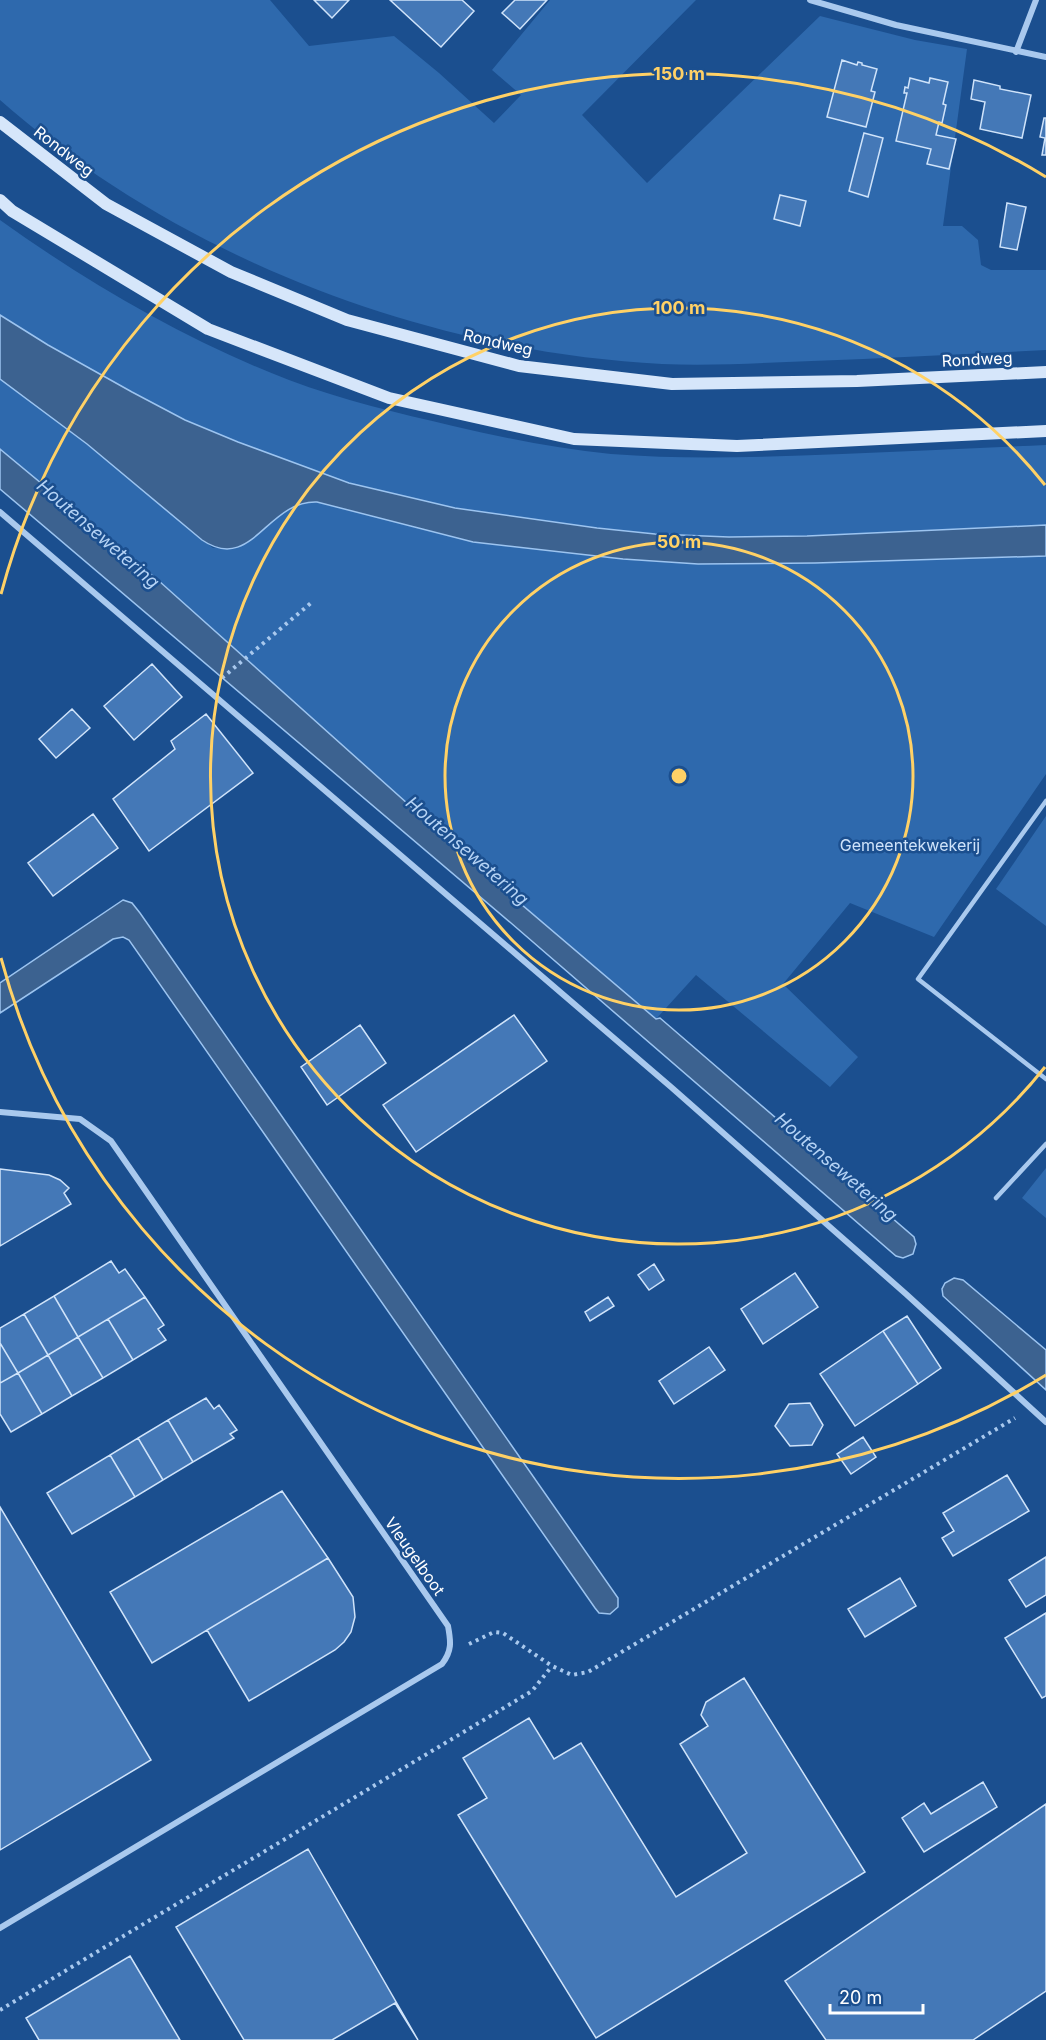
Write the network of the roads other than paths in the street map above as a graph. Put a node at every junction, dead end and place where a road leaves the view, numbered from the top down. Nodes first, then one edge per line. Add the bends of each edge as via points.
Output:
1 (810, 0) edge
2 (1036, 0) edge
3 (1016, 52) junction
4 (1046, 57) edge
5 (0, 122) edge
6 (0, 200) edge
7 (1046, 372) edge
8 (1046, 431) edge
9 (0, 512) edge
10 (1046, 801) edge
11 (1046, 1079) edge
12 (0, 1112) edge
13 (1046, 1144) edge
14 (996, 1198) dead end
15 (1046, 1422) edge
16 (0, 1928) edge

1 - 3 street via 896,25
2 - 3 street
3 - 4 street
5 - 7 main road, Rondweg via 106,204 231,272 347,320 519,366 672,384
6 - 8 main road via 208,329 389,398 574,439 737,446
9 - 15 street via 688,1103
10 - 11 lane via 918,979
12 - 16 street, Vleugelboot via 80,1119 111,1141 448,1626 451,1640 450,1654 442,1664
13 - 14 lane

